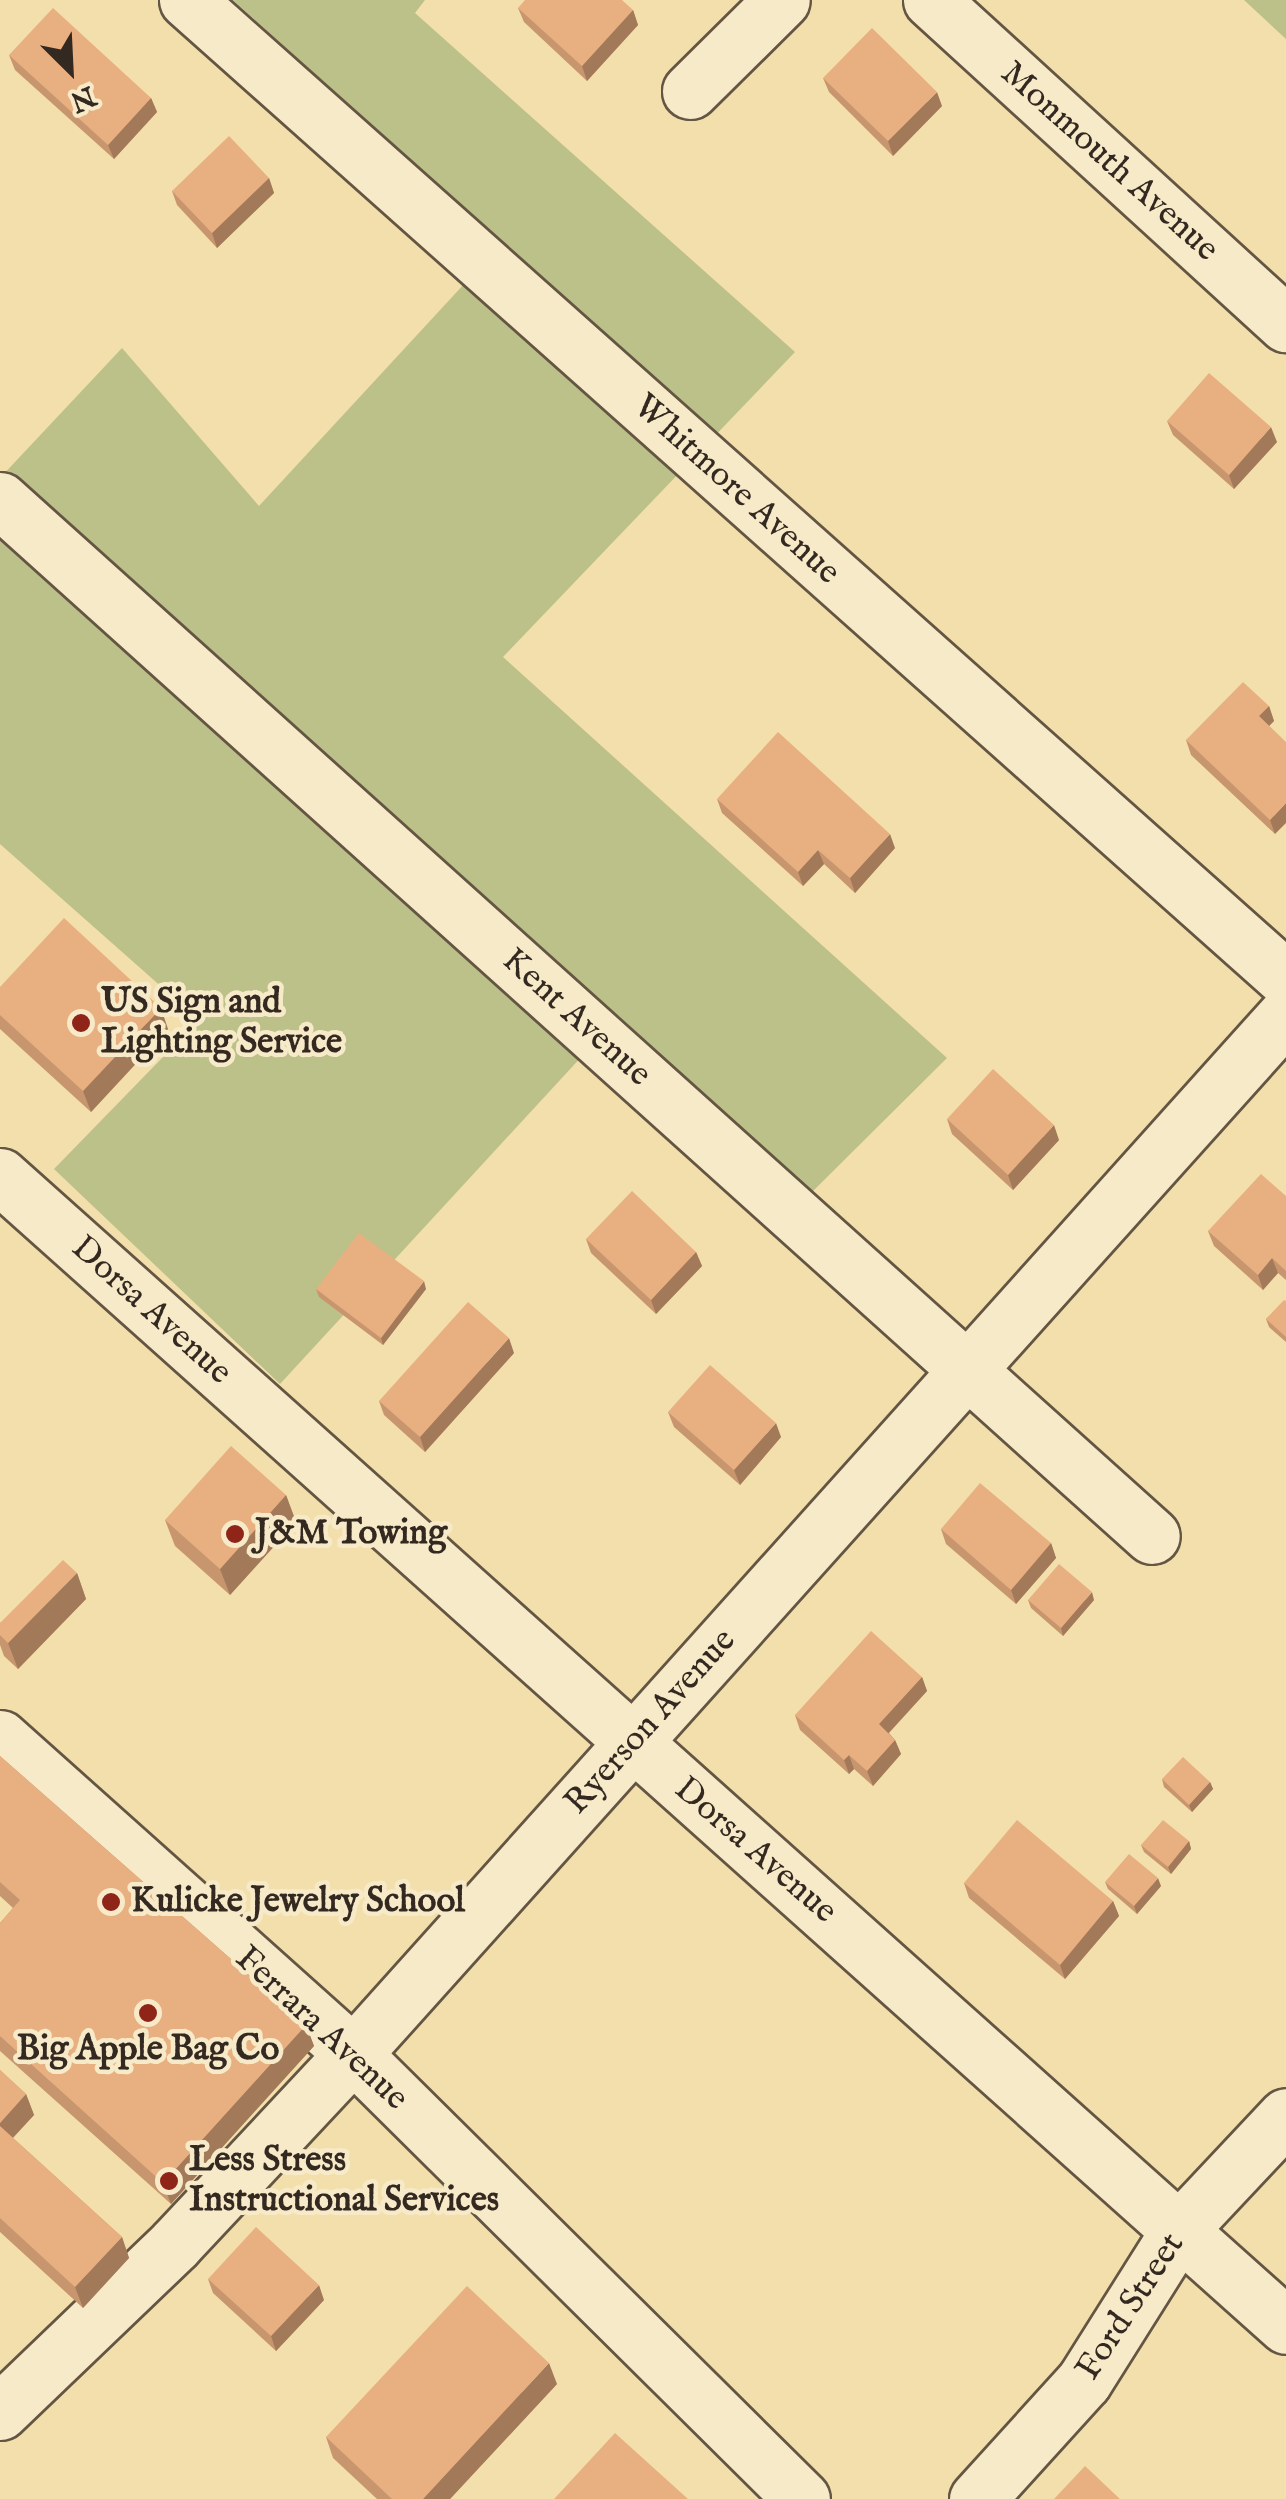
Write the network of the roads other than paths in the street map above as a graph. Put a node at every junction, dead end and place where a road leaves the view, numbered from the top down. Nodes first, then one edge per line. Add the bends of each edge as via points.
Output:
1 (186, 0) edge
2 (782, 0) edge
3 (932, 0) edge
4 (690, 91) dead end
5 (1286, 324) edge
6 (0, 500) edge
7 (1286, 979) edge
8 (1286, 1015) edge
9 (0, 1176) edge
10 (967, 1370) junction
11 (1152, 1536) dead end
12 (0, 1738) edge
13 (632, 1743) junction
14 (353, 2054) junction
15 (1286, 2116) edge
16 (1179, 2230) junction
17 (1286, 2326) edge
18 (0, 2412) edge
19 (802, 2499) edge
20 (977, 2499) edge

1 - 7 street, Whitmore Avenue
2 - 4 street
3 - 5 street, Monmouth Avenue
6 - 10 street, Kent Avenue
8 - 10 street, Ryerson Avenue
9 - 13 street, Dorsa Avenue
10 - 11 street, Kent Avenue
10 - 13 street, Ryerson Avenue
12 - 14 street, Ferrara Avenue
13 - 14 street, Ryerson Avenue
13 - 16 street, Dorsa Avenue
14 - 18 street, Ryerson Avenue via 175,2244
14 - 19 street, Ferrara Avenue
15 - 16 street, Ford Street
16 - 17 street, Dorsa Avenue
16 - 20 street, Ford Street via 1084,2381

